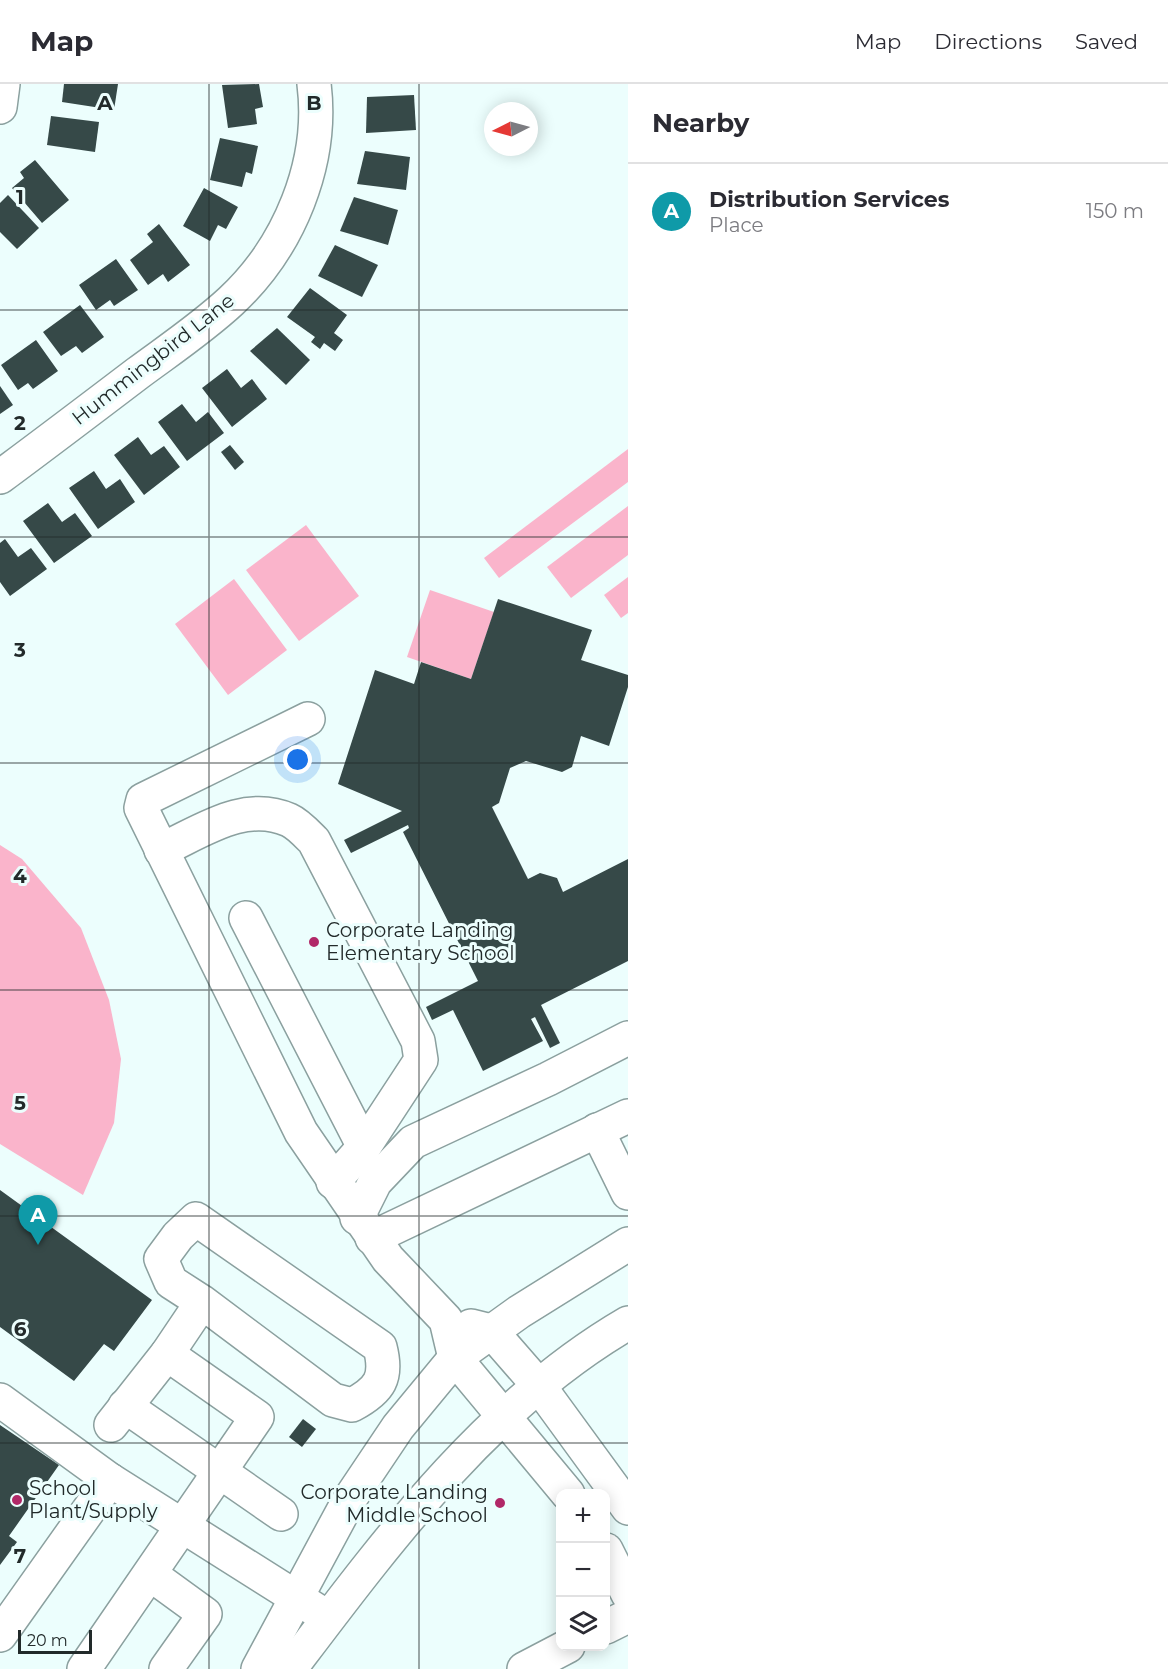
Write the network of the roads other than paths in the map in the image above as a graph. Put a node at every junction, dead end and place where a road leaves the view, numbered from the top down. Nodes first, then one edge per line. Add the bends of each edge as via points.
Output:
1 (3, 84) edge
2 (314, 84) edge
3 (0, 107) edge
4 (0, 477) edge
5 (308, 719) dead end
6 (161, 850) junction
7 (246, 918) dead end
8 (628, 1038) edge
9 (628, 1116) edge
10 (597, 1130) junction
11 (364, 1147) junction
12 (333, 1182) junction
13 (628, 1193) edge
14 (365, 1228) junction
15 (628, 1244) edge
16 (202, 1302) junction
17 (446, 1320) junction
18 (628, 1323) edge
19 (491, 1331) junction
20 (167, 1354) junction
21 (455, 1358) junction
22 (539, 1386) junction
23 (0, 1400) edge
24 (503, 1418) junction
25 (220, 1472) junction
26 (110, 1480) junction
27 (565, 1489) edge
28 (628, 1508) edge
29 (281, 1514) dead end
30 (183, 1526) junction
31 (610, 1558) edge
32 (150, 1574) junction
33 (628, 1594) edge
34 (296, 1598) junction
35 (628, 1616) edge
36 (328, 1617) junction
37 (610, 1625) edge
38 (0, 1635) edge
39 (560, 1651) edge
40 (84, 1669) edge
41 (166, 1669) edge
42 (258, 1669) edge
43 (290, 1669) edge
44 (524, 1669) edge

1 - 3 street
2 - 4 street, Hummingbird Lane via 312,149 303,187 292,217 253,277 214,315
5 - 6 street via 143,801 141,808
6 - 11 street via 236,815 255,812 290,820 314,841 418,1041 421,1060
6 - 12 street via 286,1106
7 - 11 street
8 - 14 street via 412,1142 375,1182
9 - 10 street
10 - 13 street
10 - 14 street
11 - 12 street
12 - 14 street
14 - 17 street
15 - 19 street
16 - 16 street via 333,1400 352,1406 370,1396 378,1384 385,1366 380,1347 196,1219 161,1259 171,1282
16 - 20 street
17 - 19 street
17 - 21 street
18 - 22 street
19 - 21 street
19 - 22 street
20 - 25 street via 257,1417
20 - 25 street via 118,1415
21 - 24 street
21 - 34 street via 384,1446 349,1500
22 - 24 street
22 - 28 street
23 - 26 street
24 - 27 street
24 - 36 street via 377,1555
25 - 29 street
25 - 30 street
26 - 30 street
26 - 38 street
30 - 32 street
30 - 34 street
31 - 33 street
32 - 40 street
32 - 41 street via 205,1614
34 - 36 street
34 - 42 street
35 - 37 street
36 - 43 street
39 - 44 street

